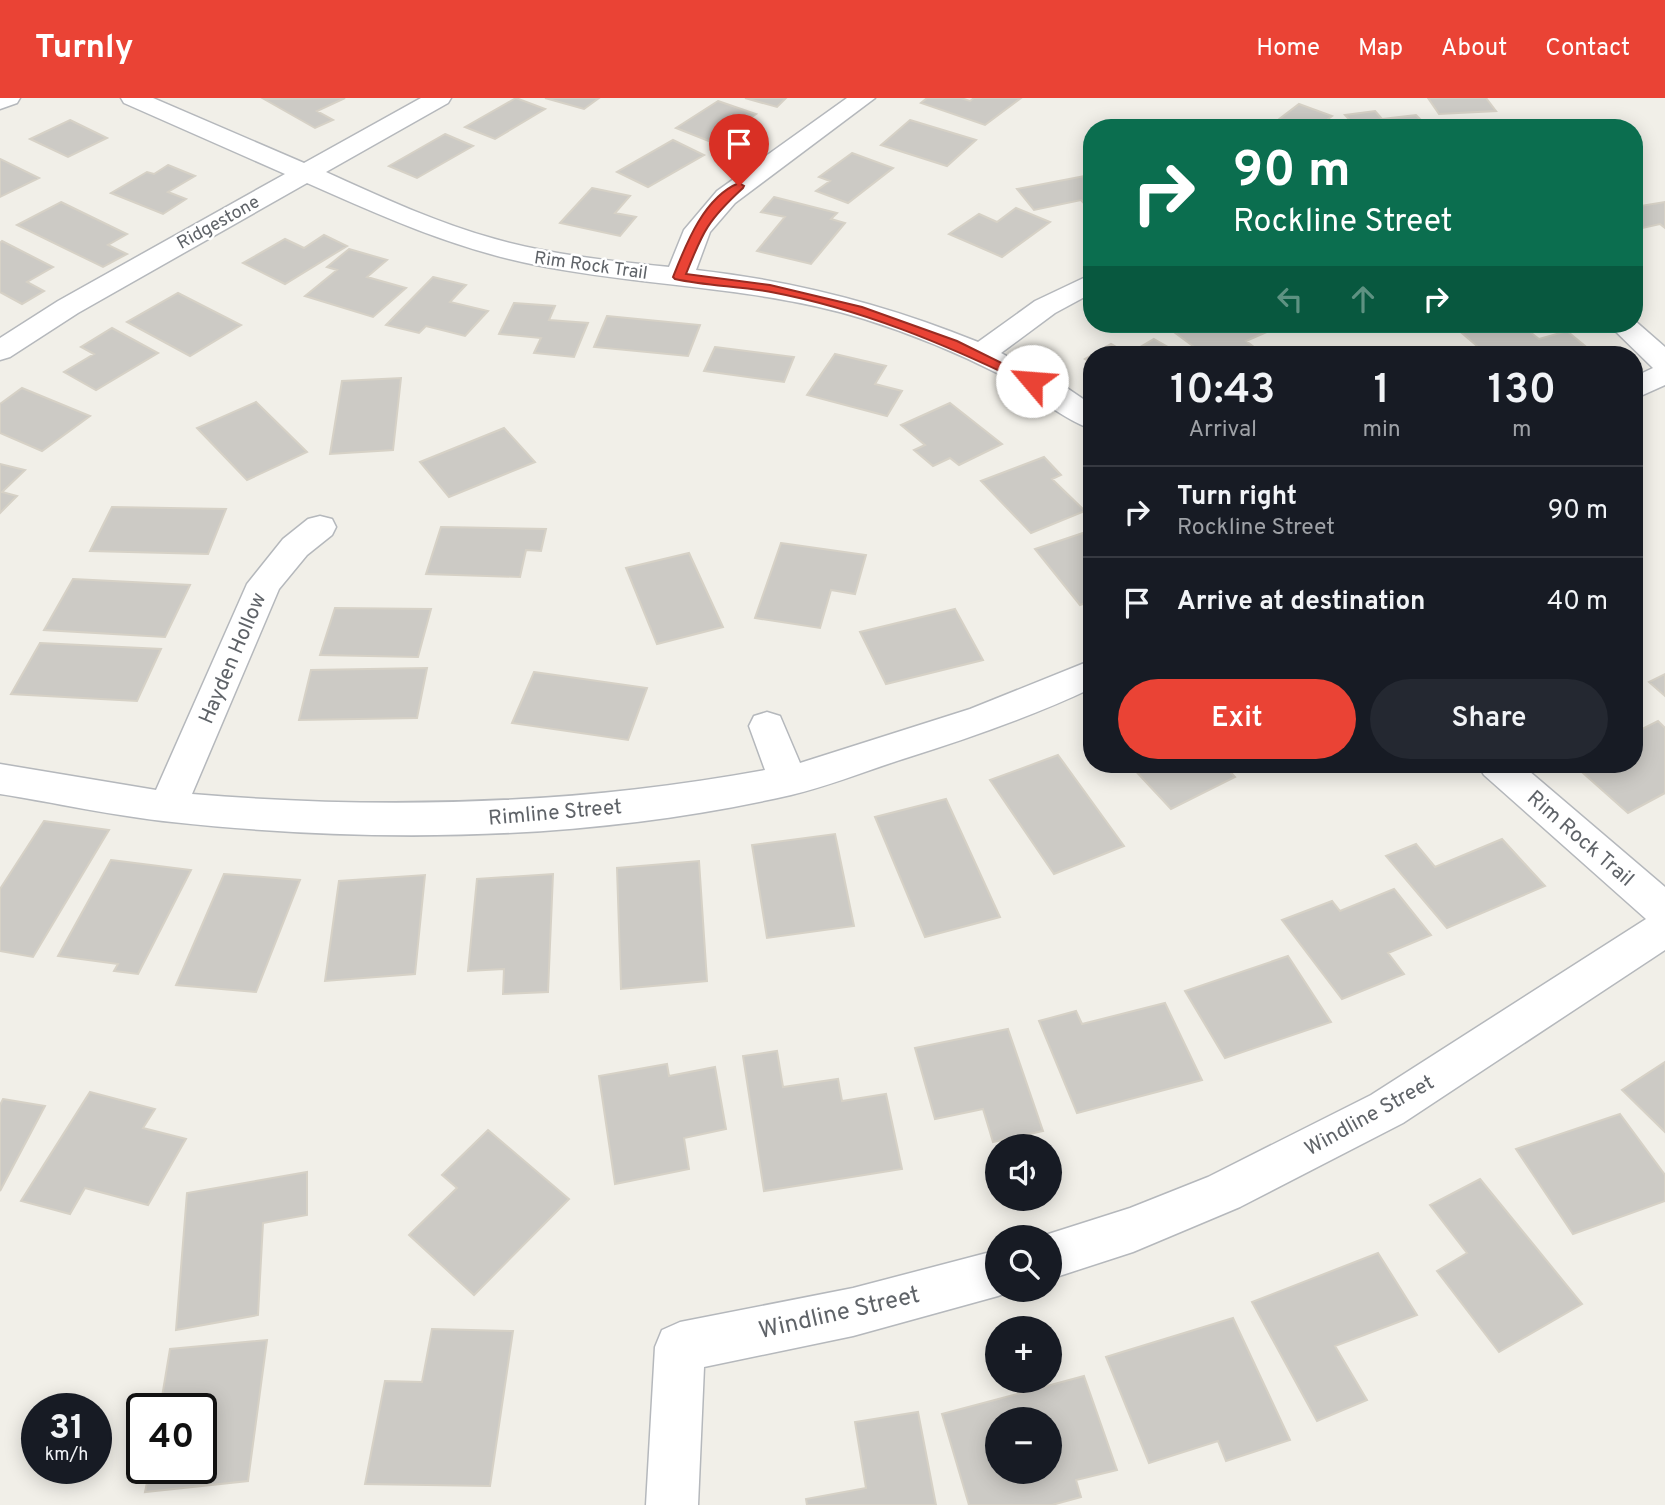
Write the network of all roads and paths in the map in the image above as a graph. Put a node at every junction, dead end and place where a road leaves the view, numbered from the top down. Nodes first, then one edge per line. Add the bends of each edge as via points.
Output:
1 (8, 98) edge
2 (133, 98) edge
3 (439, 98) edge
4 (863, 98) edge
5 (0, 102) edge
6 (306, 173) junction
7 (679, 277) junction
8 (1083, 287) edge
9 (1632, 333) edge
10 (0, 351) edge
11 (979, 355) junction
12 (1665, 363) edge
13 (1665, 373) edge
14 (1643, 385) edge
15 (1083, 413) edge
16 (320, 527) dead end
17 (1083, 677) edge
18 (767, 726) dead end
19 (1506, 773) edge
20 (0, 779) edge
21 (788, 781) junction
22 (168, 806) junction
23 (1665, 911) edge
24 (1665, 928) edge
25 (1062, 1252) edge
26 (985, 1276) edge
27 (672, 1505) edge

1 - 5 street
2 - 6 street, Rim Rock Trail
3 - 6 street, Ridgestone
4 - 7 street via 726,197 698,230
6 - 7 street, Rim Rock Trail via 418,221 501,250
6 - 10 street, Ridgestone via 68,307
7 - 11 street, Rim Rock Trail via 762,287 833,303 914,328
8 - 11 street via 1045,307
9 - 12 street
11 - 15 street, Rim Rock Trail
13 - 14 street
16 - 22 street, Hayden Hollow via 295,547 264,584
17 - 21 street, Rimline Street via 976,724
18 - 21 street
19 - 23 street, Rim Rock Trail
20 - 22 street, Rimline Street
21 - 22 street, Rimline Street via 561,814 426,821
24 - 25 street, Windline Street via 1387,1110 1224,1192 1133,1230
26 - 27 street, Windline Street via 853,1312 680,1347

